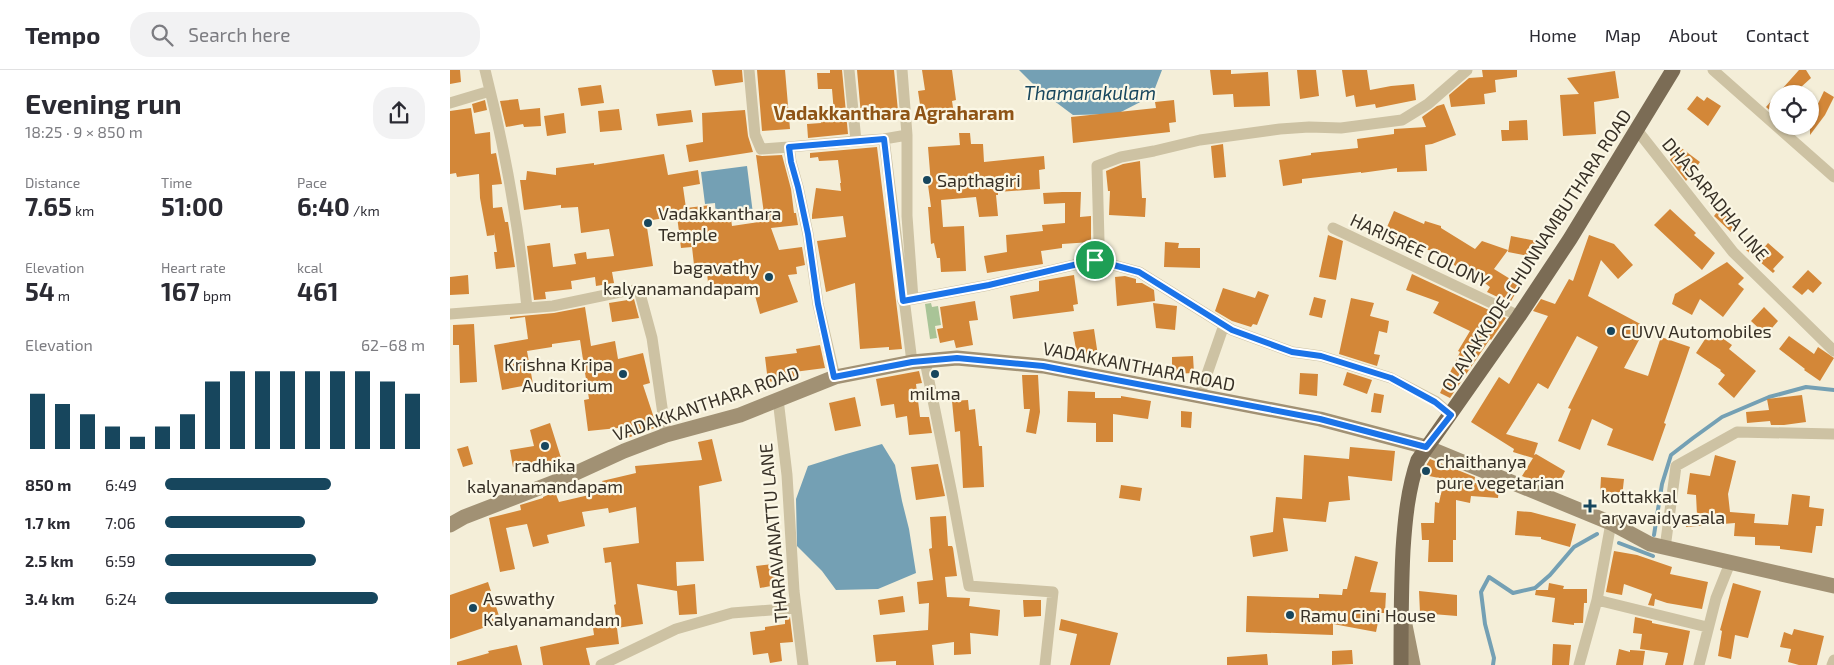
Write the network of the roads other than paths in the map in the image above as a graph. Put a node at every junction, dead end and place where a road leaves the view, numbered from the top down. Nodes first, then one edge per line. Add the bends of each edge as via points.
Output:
1 (485, 70) edge
2 (749, 70) edge
3 (849, 70) edge
4 (902, 70) edge
5 (1467, 70) edge
6 (1674, 70) edge
7 (1713, 70) edge
8 (490, 90) junction
9 (450, 103) edge
10 (1637, 130) junction
11 (907, 135) junction
12 (884, 139) junction
13 (856, 141) junction
14 (789, 147) junction
15 (1834, 177) edge
16 (1333, 228) dead end
17 (1095, 260) junction
18 (908, 300) junction
19 (527, 308) junction
20 (450, 314) edge
21 (1519, 316) junction
22 (1224, 325) junction
23 (1834, 351) edge
24 (918, 362) junction
25 (834, 377) junction
26 (1199, 397) junction
27 (778, 399) junction
28 (1451, 415) junction
29 (1834, 434) edge
30 (666, 435) junction
31 (1426, 447) junction
32 (1611, 523) junction
33 (450, 525) edge
34 (1665, 548) junction
35 (1730, 563) junction
36 (1834, 586) edge
37 (1400, 600) junction
38 (1597, 600) junction
39 (796, 608) junction
40 (1707, 627) junction
41 (1401, 631) junction
42 (1834, 660) edge
43 (601, 665) edge
44 (803, 665) edge
45 (1045, 665) edge
46 (1393, 665) edge
47 (1401, 665) edge
48 (1413, 665) edge
49 (1579, 665) edge
50 (1699, 665) edge
51 (1832, 665) edge

1 - 8 street
2 - 14 street via 754,135 760,149
3 - 13 street
4 - 11 street
5 - 17 street via 1428,104 1402,120 1341,128 1280,129 1200,140 1121,157 1097,166 1099,241
6 - 10 main road, OLAVAKKODE-CHUNNAMBUTHARA ROAD
7 - 15 street
8 - 9 street
8 - 19 street via 504,153
10 - 21 main road, OLAVAKKODE-CHUNNAMBUTHARA ROAD
10 - 23 street, DHASARADHA LINE via 1733,252
11 - 12 street
11 - 18 street
12 - 13 street
12 - 18 street
13 - 14 street
14 - 25 street
16 - 21 street, HARISREE COLONY
17 - 18 street
17 - 22 street via 1139,272
18 - 24 street
19 - 20 street
19 - 30 street via 639,290 652,338
21 - 28 main road, OLAVAKKODE-CHUNNAMBUTHARA ROAD
22 - 26 street
22 - 28 street via 1292,352 1321,356 1391,378 1428,397
24 - 25 street, VADAKKANTHARA ROAD
24 - 26 street, VADAKKANTHARA ROAD via 957,358 1043,366
24 - 45 street via 952,494 969,586 1053,592
25 - 27 street, VADAKKANTHARA ROAD
26 - 31 street, VADAKKANTHARA ROAD via 1320,419
27 - 30 street, VADAKKANTHARA ROAD via 740,415
27 - 39 street, THARAVANATTU LANE
28 - 31 main road, OLAVAKKODE-CHUNNAMBUTHARA ROAD
29 - 34 street via 1737,432 1676,466
30 - 33 street, VADAKKANTHARA ROAD
31 - 32 street, VADAKKANTHARA ROAD
31 - 37 main road, OLAVAKKODE-CHUNNAMBUTHARA ROAD via 1411,480
32 - 34 street, VADAKKANTHARA ROAD via 1650,544
32 - 38 street
34 - 35 street, VADAKKANTHARA ROAD
35 - 36 street, VADAKKANTHARA ROAD
35 - 40 street
37 - 41 main road, OLAVAKKODE-CHUNNAMBUTHARA ROAD
37 - 48 street
38 - 40 street
38 - 49 street
39 - 43 street via 732,613 676,629
39 - 44 street, THARAVANATTU LANE
40 - 50 street
41 - 46 street
41 - 47 main road, OLAVAKKODE-CHUNNAMBUTHARA ROAD
42 - 51 street

